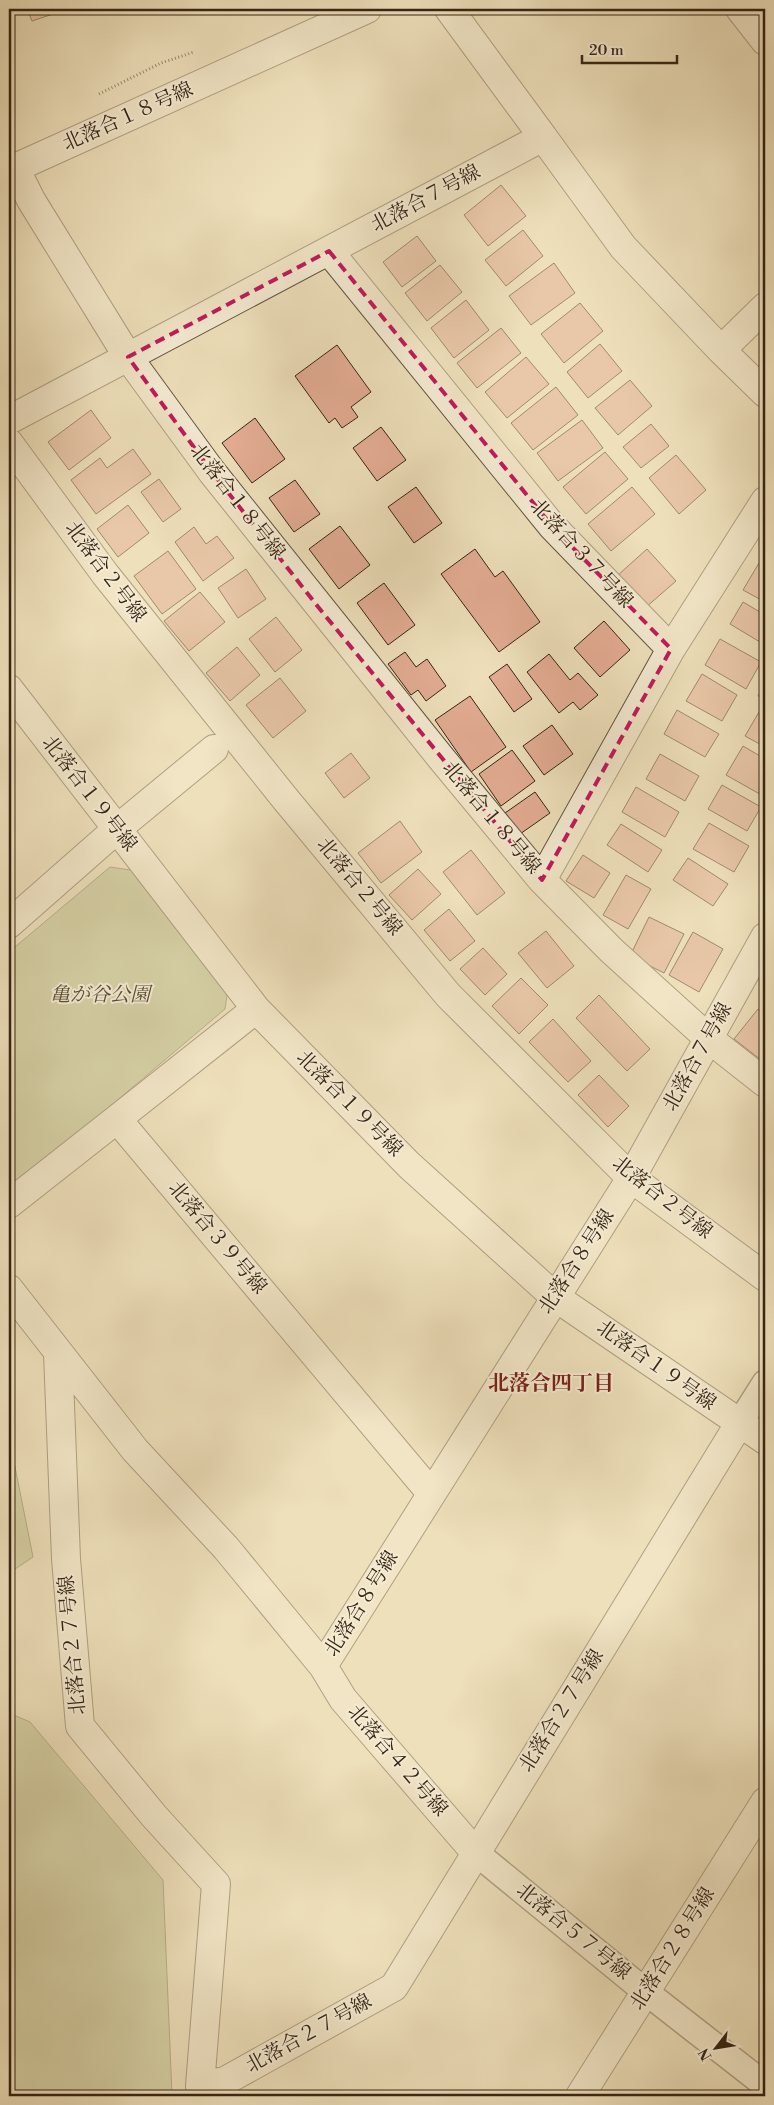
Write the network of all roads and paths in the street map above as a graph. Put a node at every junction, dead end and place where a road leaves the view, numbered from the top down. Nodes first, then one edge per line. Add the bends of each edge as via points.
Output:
1 (367, 9) edge
2 (449, 9) edge
3 (740, 9) edge
4 (765, 41) edge
5 (543, 137) junction
6 (329, 251) junction
7 (765, 307) edge
8 (721, 350) junction
9 (128, 357) junction
10 (765, 393) edge
11 (9, 420) edge
12 (9, 443) edge
13 (765, 501) edge
14 (671, 650) junction
15 (9, 689) edge
16 (214, 749) dead end
17 (117, 829) junction
18 (542, 880) junction
19 (9, 924) edge
20 (765, 937) edge
21 (256, 1009) junction
22 (708, 1038) junction
23 (765, 1083) edge
24 (116, 1119) junction
25 (631, 1178) junction
26 (9, 1204) edge
27 (765, 1277) edge
28 (9, 1289) edge
29 (555, 1296) junction
30 (58, 1353) junction
31 (765, 1383) edge
32 (739, 1424) junction
33 (765, 1440) edge
34 (431, 1493) junction
35 (323, 1666) junction
36 (765, 1802) edge
37 (475, 1852) junction
38 (646, 1992) junction
39 (765, 2085) edge
40 (201, 2091) edge
41 (580, 2096) edge

1 - 9 street, 北落合１８号線 via 15,168 31,200
2 - 5 street
3 - 4 street
5 - 6 street, 北落合７号線
5 - 8 street via 623,247
6 - 9 street, 北落合７号線
6 - 14 street, 北落合３７号線 via 552,526
7 - 8 street
8 - 10 street
9 - 11 street, 北落合７号線
9 - 18 street, 北落合１８号線 via 212,472 307,593
12 - 25 street, 北落合２号線 via 105,574 448,995
13 - 14 street
14 - 18 street
15 - 17 street, 北落合１９号線
16 - 17 street
17 - 19 street
17 - 21 street, 北落合１９号線
18 - 22 street, 北落合１８号線 via 611,950
20 - 22 street, 北落合７号線
21 - 24 street
21 - 29 street, 北落合１９号線 via 410,1165
22 - 23 street, 北落合１８号線
22 - 25 street, 北落合７号線
24 - 26 street
24 - 34 street, 北落合３９号線
25 - 27 street, 北落合２号線
25 - 29 street, 北落合８号線
28 - 30 street, 北落合８号線
29 - 32 street, 北落合１９号線
29 - 34 street, 北落合８号線
30 - 35 street, 北落合８号線 via 135,1450 226,1548
30 - 40 street, 北落合２７号線 via 66,1559 80,1726 154,1816 216,1884
31 - 32 street
32 - 33 street, 北落合１９号線
32 - 37 street, 北落合２７号線
34 - 35 street, 北落合８号線
35 - 37 street, 北落合４２号線 via 344,1699
36 - 38 street, 北落合２８号線
37 - 38 street, 北落合５７号線
37 - 40 street, 北落合２７号線 via 394,1987
38 - 39 street, 北落合５７号線
38 - 41 street, 北落合２８号線

